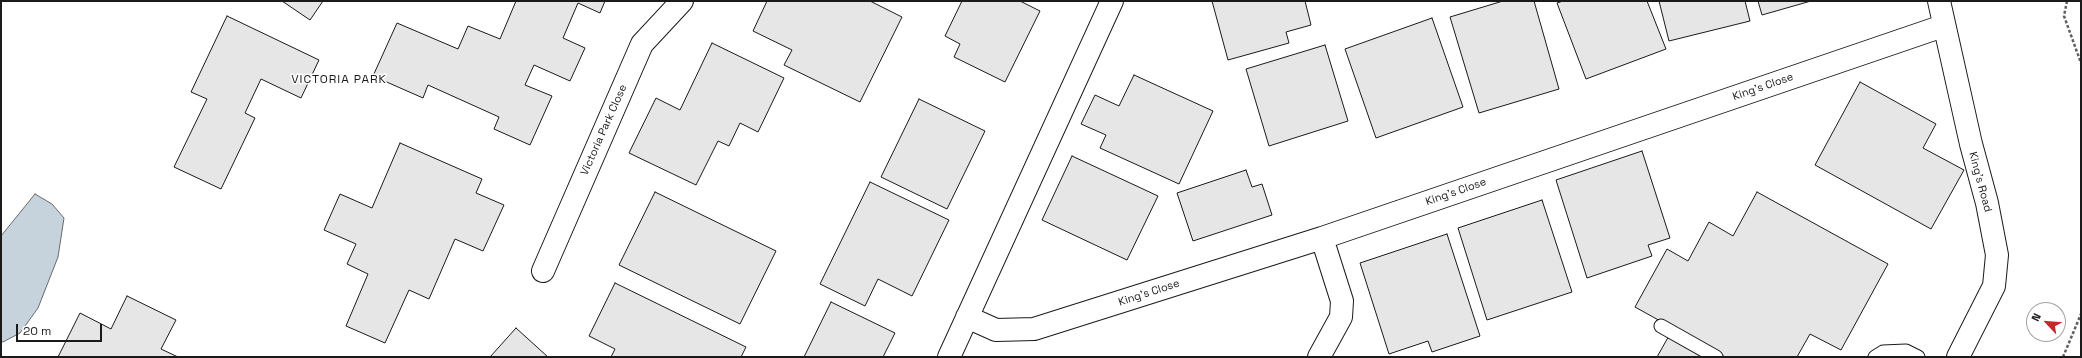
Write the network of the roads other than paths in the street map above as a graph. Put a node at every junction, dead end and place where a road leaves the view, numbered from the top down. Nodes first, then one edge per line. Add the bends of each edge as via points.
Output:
1 (682, 1) edge
2 (1112, 1) edge
3 (1938, 1) edge
4 (1942, 26) junction
5 (1322, 238) junction
6 (543, 271) dead end
7 (967, 317) junction
8 (1661, 326) dead end
9 (949, 357) edge
10 (1319, 357) edge
11 (1716, 357) edge
12 (1875, 357) edge
13 (1918, 357) edge
14 (1958, 357) edge

1 - 6 street, Victoria Park Close via 642,44
2 - 7 street
3 - 4 street, King's Road
4 - 5 street, King's Close
4 - 14 street, King's Road via 1987,203 1997,255 1994,286
5 - 7 street, King's Close via 1034,329 996,330
5 - 10 street via 1342,301 1341,317
7 - 9 street
8 - 11 lane
12 - 13 lane via 1883,352 1906,351

